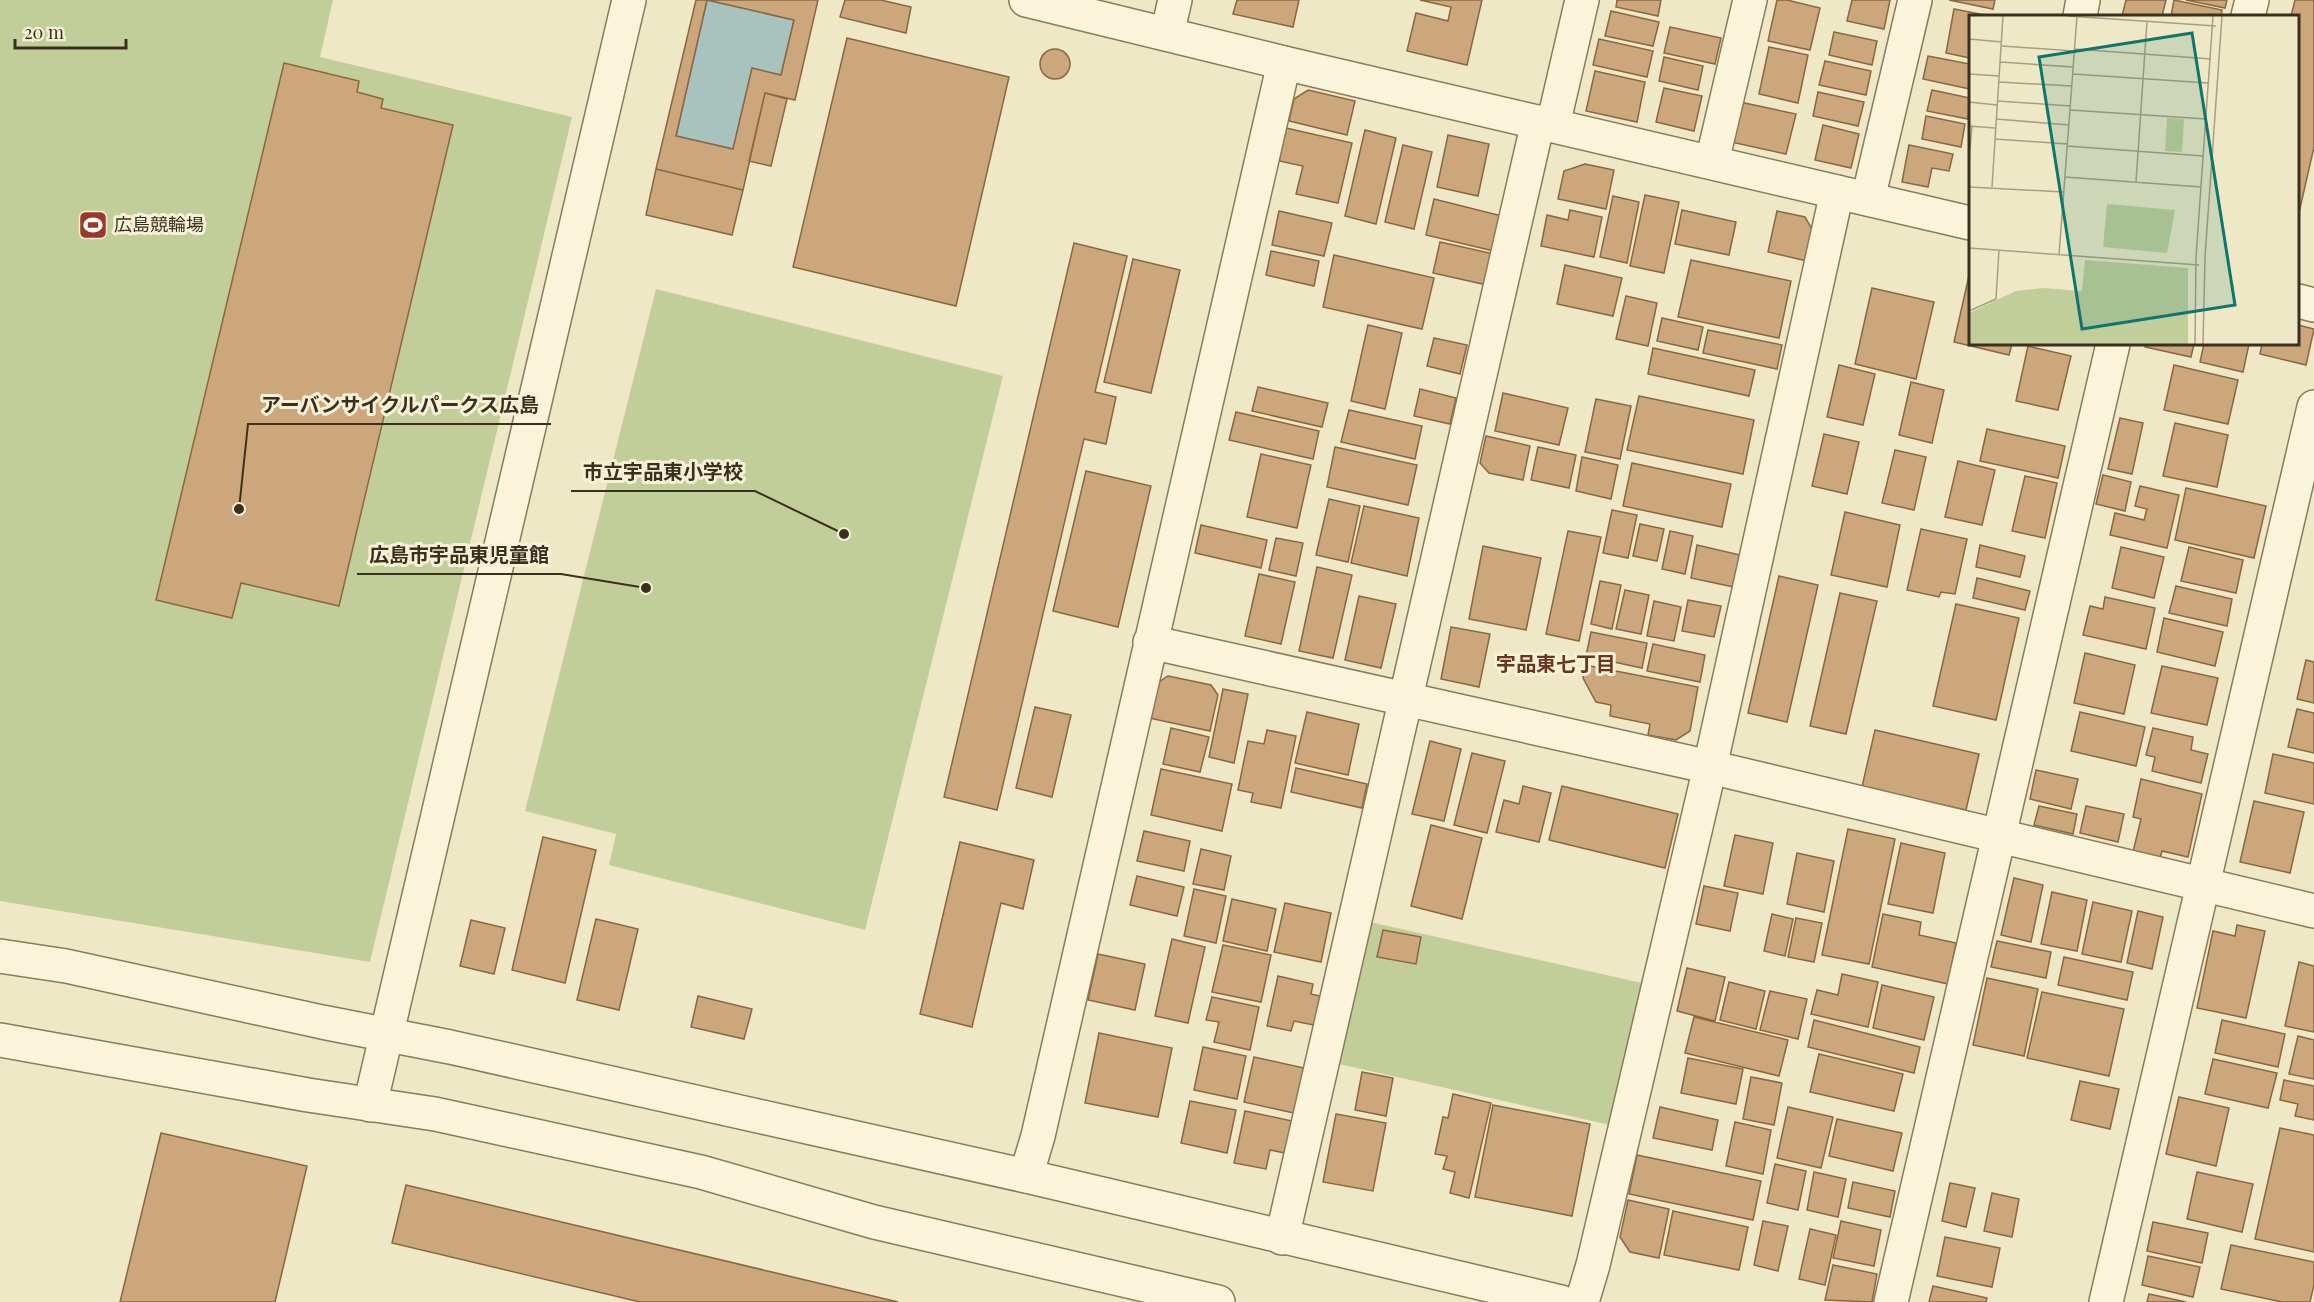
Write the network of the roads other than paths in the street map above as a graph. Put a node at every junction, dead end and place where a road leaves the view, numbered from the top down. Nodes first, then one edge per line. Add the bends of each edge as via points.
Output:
1 (628, 0) edge
2 (1026, 0) edge
3 (1175, 0) edge
4 (1582, 0) edge
5 (1750, 0) edge
6 (1915, 0) edge
7 (2083, 0) edge
8 (2252, 0) edge
9 (2080, 15) edge
10 (2248, 15) edge
11 (1167, 34) junction
12 (1284, 63) junction
13 (1545, 123) junction
14 (1712, 162) junction
15 (1852, 195) junction
16 (1969, 224) edge
17 (2299, 301) edge
18 (2314, 305) edge
19 (2113, 345) edge
20 (2314, 407) edge
21 (1150, 642) junction
22 (1407, 701) junction
23 (1710, 767) junction
24 (2000, 837) junction
25 (2204, 886) junction
26 (2314, 911) edge
27 (0, 956) edge
28 (386, 1034) junction
29 (0, 1040) edge
30 (370, 1105) junction
31 (1026, 1176) junction
32 (1282, 1238) junction
33 (1218, 1302) edge
34 (1562, 1302) edge
35 (1582, 1302) edge
36 (1891, 1302) edge
37 (2106, 1302) edge

1 - 28 street
2 - 11 street
3 - 11 street
4 - 13 street
5 - 14 street
6 - 15 street
7 - 9 street
8 - 10 street
11 - 12 street
12 - 13 street
12 - 21 street
13 - 14 street
13 - 22 street
14 - 15 street
15 - 16 street
15 - 23 street
17 - 18 street
19 - 24 street
20 - 25 street
21 - 22 street
21 - 31 street
22 - 23 street
22 - 32 street
23 - 24 street
23 - 35 street
24 - 25 street
24 - 36 street
25 - 26 street
25 - 37 street
27 - 28 street via 66,966
28 - 30 street
28 - 31 street
29 - 30 street
30 - 33 street via 435,1114 701,1172 874,1222
31 - 32 street
32 - 34 street

